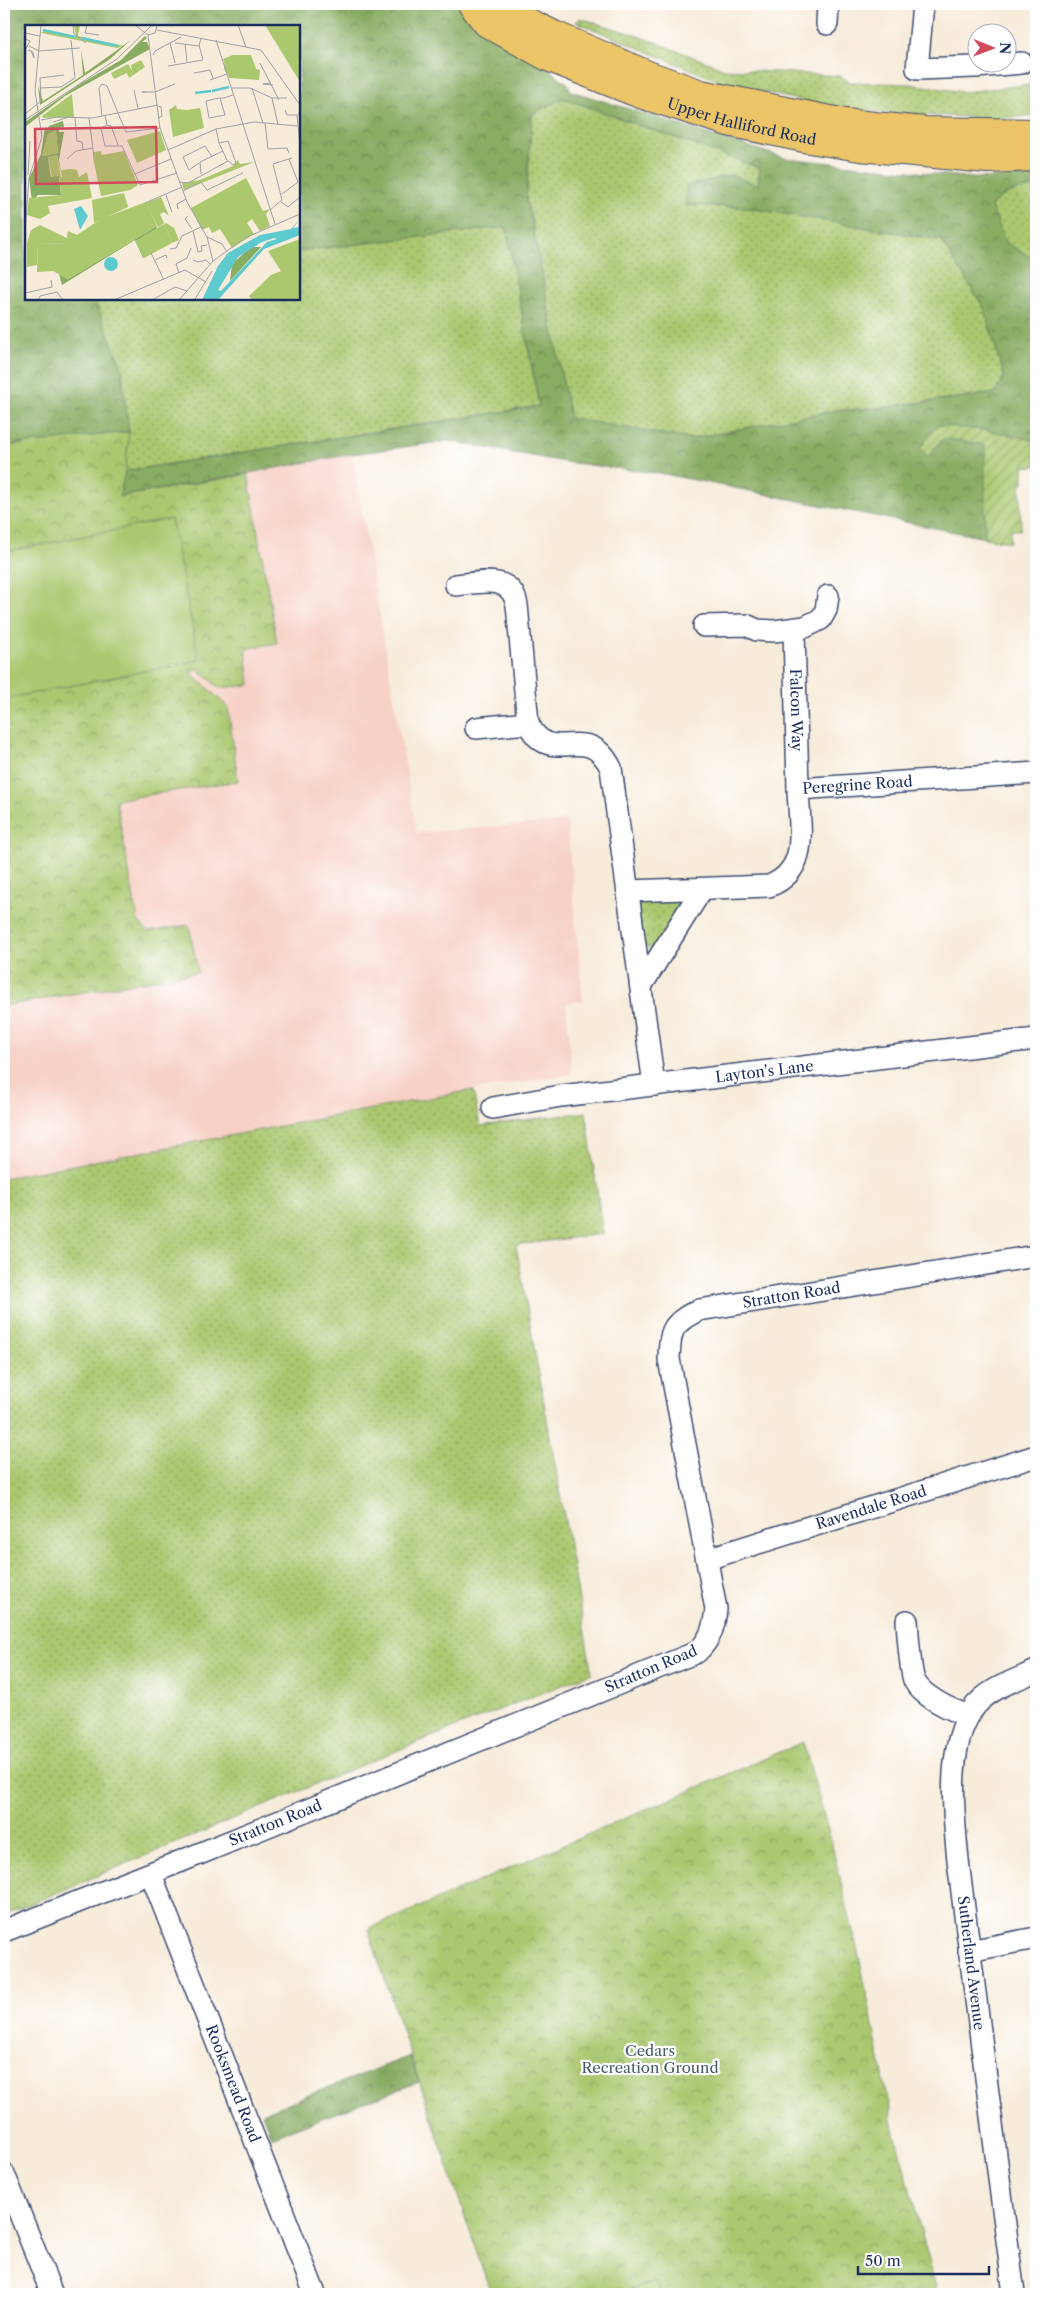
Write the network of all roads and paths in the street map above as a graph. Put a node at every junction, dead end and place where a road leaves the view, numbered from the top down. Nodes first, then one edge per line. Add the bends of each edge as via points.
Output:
1 (472, 4) edge
2 (484, 4) edge
3 (923, 4) edge
4 (1022, 63) dead end
5 (1036, 133) edge
6 (1036, 157) edge
7 (456, 585) dead end
8 (828, 596) dead end
9 (704, 626) dead end
10 (794, 630) junction
11 (528, 724) junction
12 (476, 728) dead end
13 (1036, 773) edge
14 (798, 789) junction
15 (702, 889) junction
16 (628, 891) junction
17 (640, 986) junction
18 (1036, 1039) edge
19 (654, 1085) junction
20 (493, 1108) dead end
21 (1036, 1256) edge
22 (1036, 1456) edge
23 (707, 1559) junction
24 (907, 1621) dead end
25 (1036, 1671) edge
26 (968, 1715) junction
27 (151, 1874) junction
28 (4, 1931) edge
29 (1036, 1938) edge
30 (970, 1951) junction
31 (4, 2174) edge
32 (52, 2294) edge
33 (316, 2294) edge
34 (1014, 2294) edge

1 - 6 main road, Upper Halliford Road via 487,23 548,58 640,94 728,122 869,148 988,159
2 - 5 main road, Upper Halliford Road via 648,75 701,94 845,123 924,131
3 - 4 street via 917,69
7 - 11 street via 502,584 515,596
8 - 10 street via 826,610 820,618 813,624
9 - 10 street via 746,625 757,630
10 - 14 street, Falcon Way
11 - 12 street
11 - 16 street via 533,733 549,745 582,744 604,755 611,768
13 - 14 street, Peregrine Road
14 - 15 street, Peregrine Road via 799,851 791,873 781,882 769,886
15 - 16 street, Peregrine Road
15 - 17 street
16 - 17 street
17 - 19 street
18 - 19 street, Layton's Lane
19 - 20 street, Layton's Lane
21 - 23 street, Stratton Road via 699,1310 676,1324 670,1335 669,1360
22 - 23 street, Ravendale Road
23 - 27 street, Stratton Road via 716,1609 708,1642 698,1652
24 - 26 street via 914,1680 926,1694 953,1711
25 - 26 street, Sutherland Avenue via 994,1690
26 - 30 street, Sutherland Avenue via 955,1764 955,1831
27 - 28 street, Stratton Road
27 - 33 street, Rooksmead Road
29 - 30 street
30 - 34 street, Sutherland Avenue
31 - 32 street

